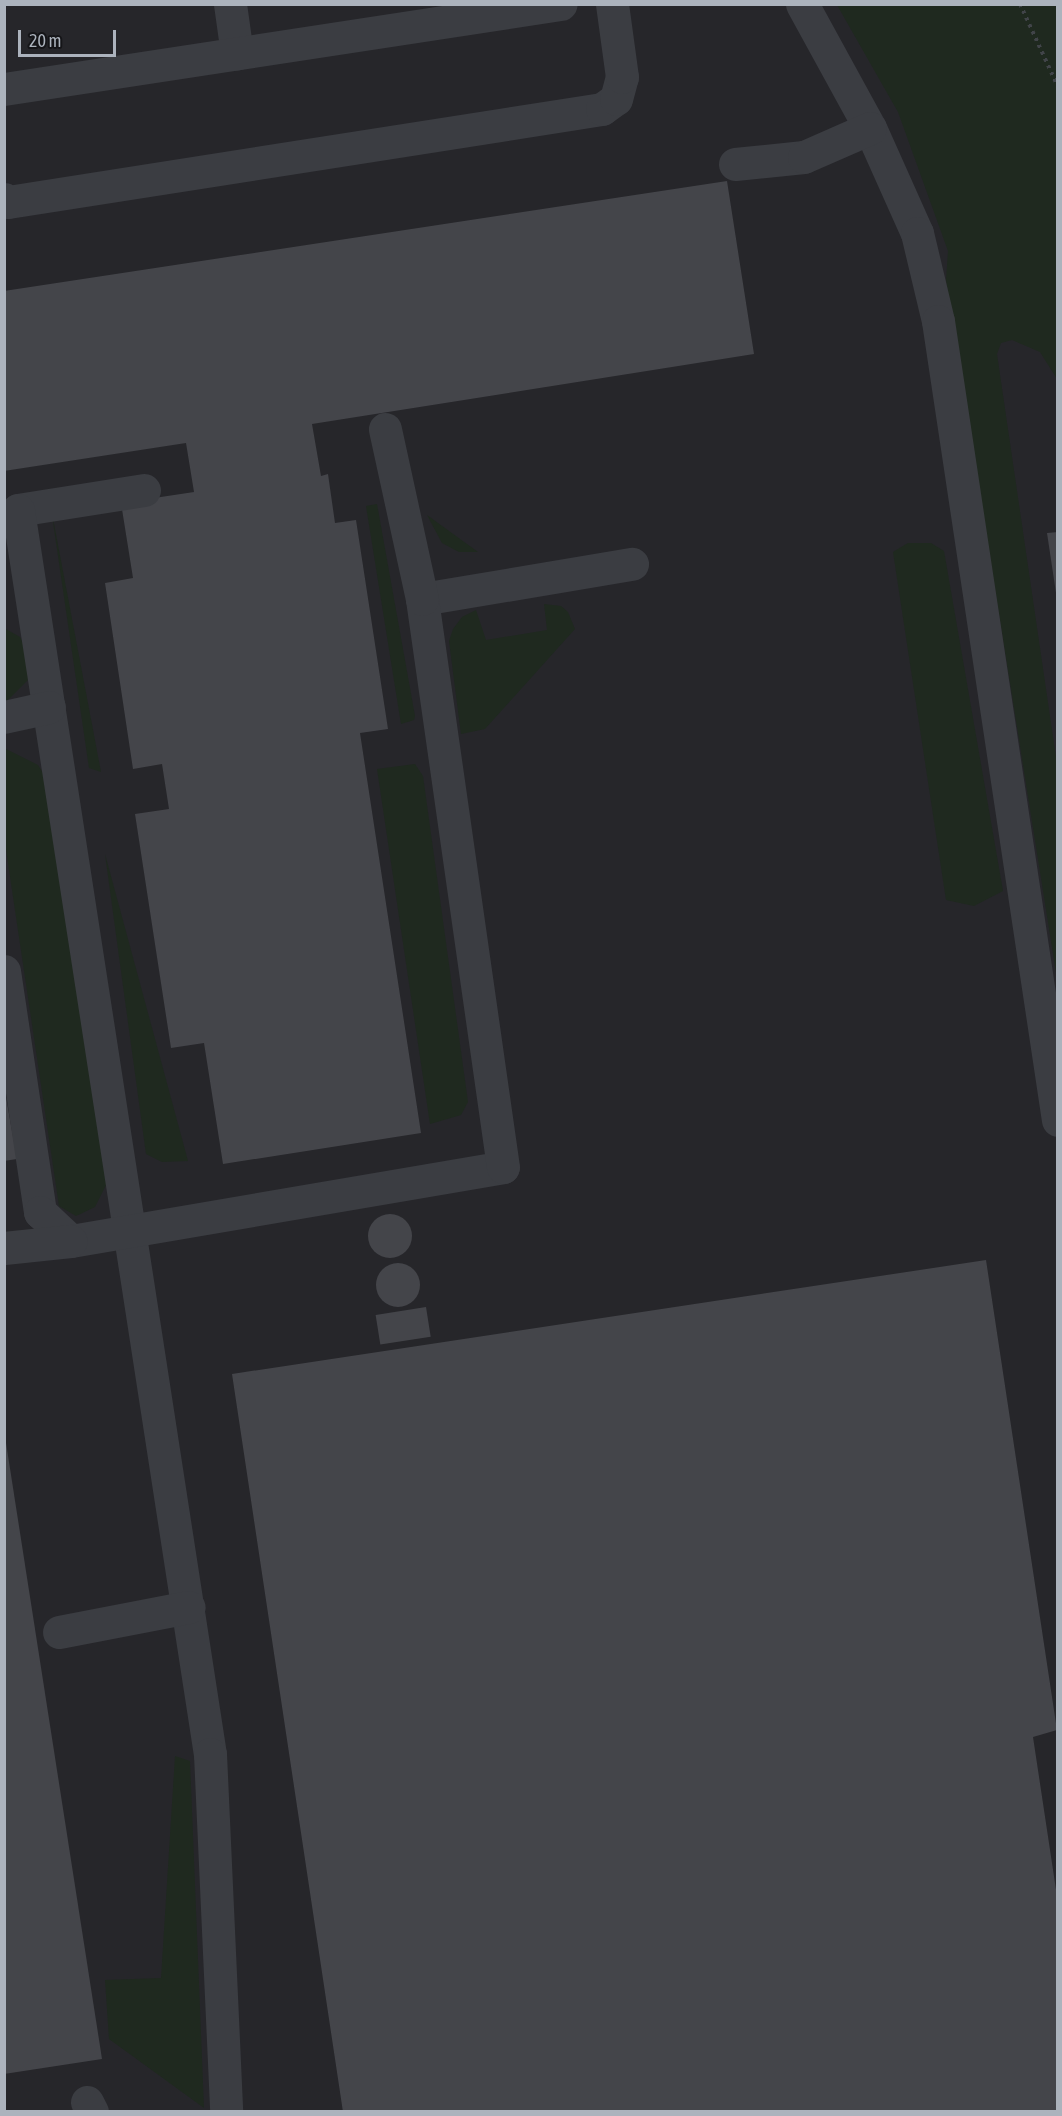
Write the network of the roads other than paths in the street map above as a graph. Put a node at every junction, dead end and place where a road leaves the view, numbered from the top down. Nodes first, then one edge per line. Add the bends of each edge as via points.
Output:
1 (230, 4) edge
2 (561, 4) edge
3 (612, 4) edge
4 (802, 4) edge
5 (237, 54) junction
6 (4, 89) edge
7 (870, 128) junction
8 (735, 164) dead end
9 (4, 199) edge
10 (385, 429) dead end
11 (144, 490) dead end
12 (632, 564) dead end
13 (17, 585) edge
14 (422, 599) junction
15 (49, 707) junction
16 (4, 717) edge
17 (4, 971) edge
18 (1058, 1120) edge
19 (132, 1230) junction
20 (71, 1241) junction
21 (4, 1248) edge
22 (189, 1607) junction
23 (59, 1632) dead end
24 (226, 2112) edge

1 - 5 lane
2 - 5 lane
3 - 9 lane via 622,77 616,99 602,109 8,202
4 - 7 lane
5 - 6 lane
7 - 8 lane via 804,157
7 - 18 lane via 917,233 938,321
10 - 14 lane
11 - 13 lane via 18,510
12 - 14 lane
13 - 15 lane
14 - 19 lane via 503,1167
15 - 16 lane
15 - 19 lane
17 - 20 lane via 40,1212
19 - 20 lane
19 - 22 lane
20 - 21 lane
22 - 23 lane
22 - 24 lane via 210,1754

